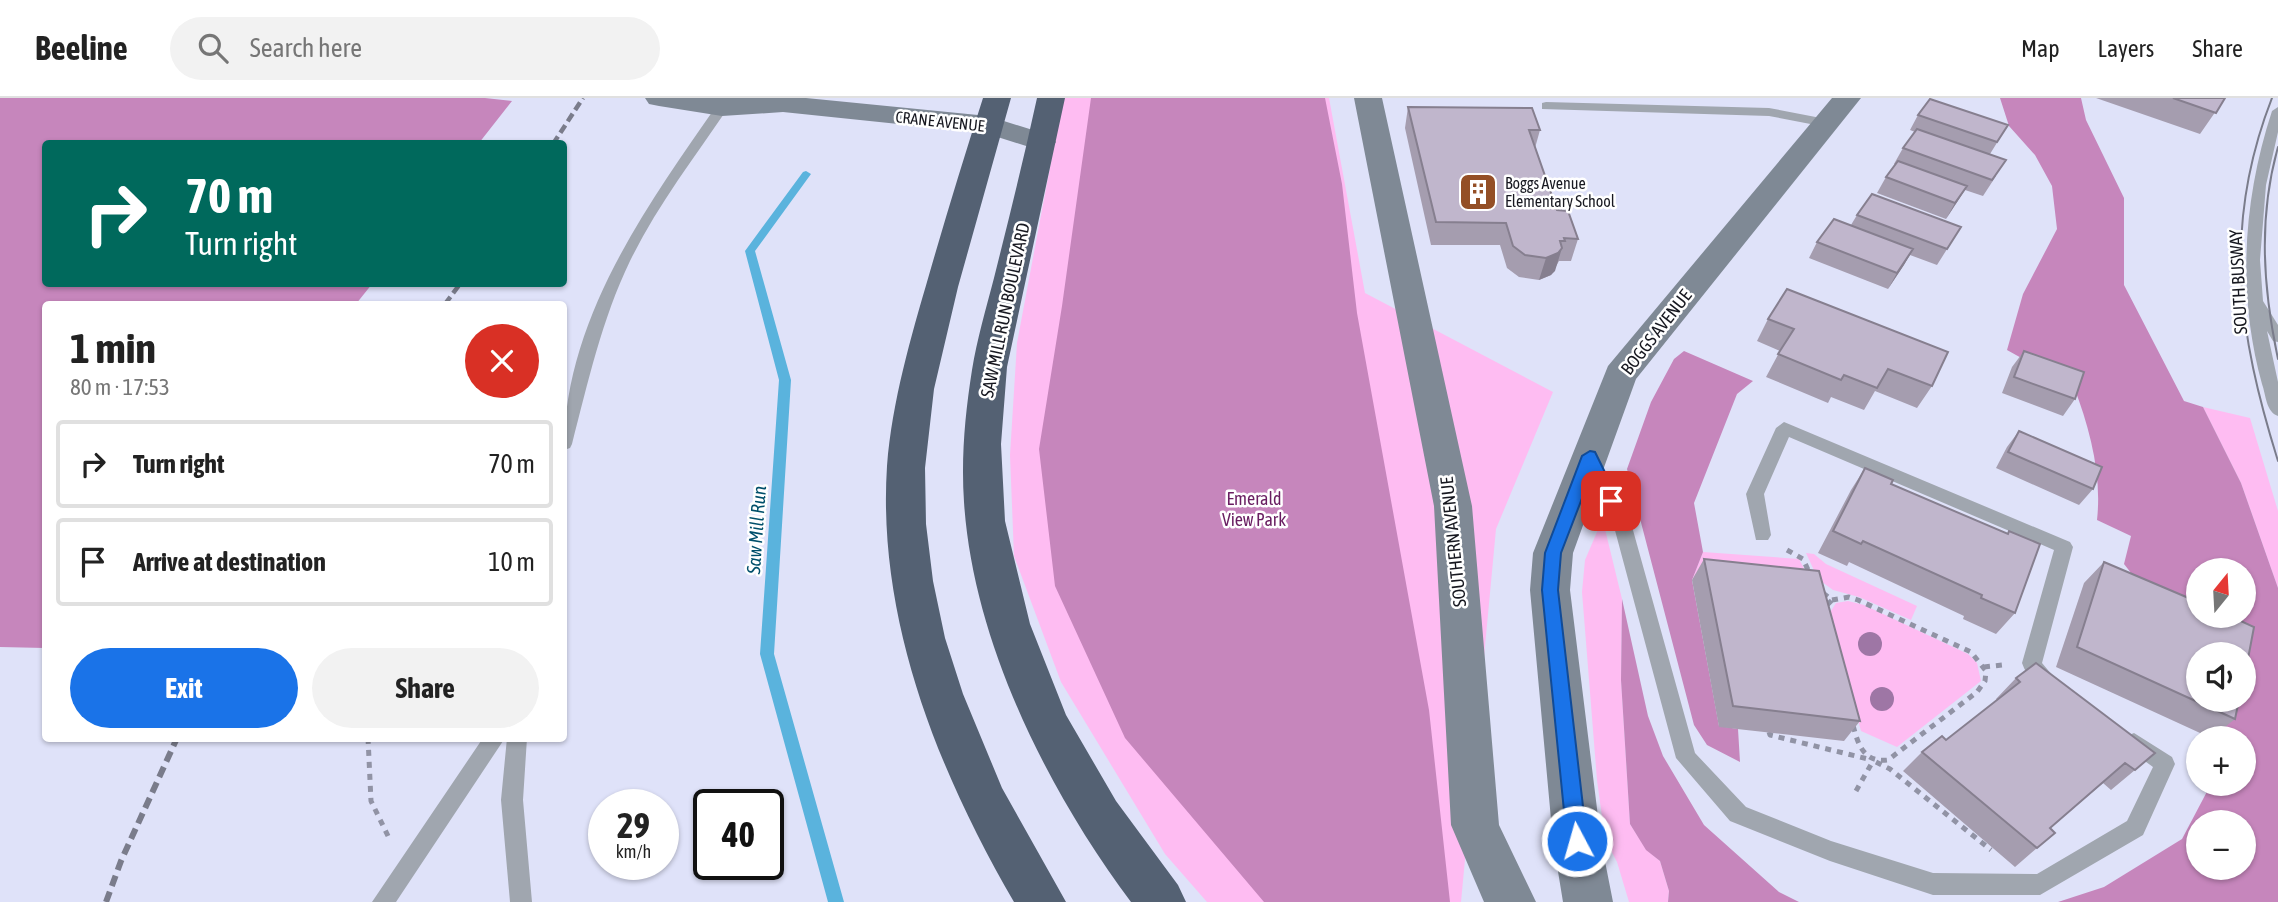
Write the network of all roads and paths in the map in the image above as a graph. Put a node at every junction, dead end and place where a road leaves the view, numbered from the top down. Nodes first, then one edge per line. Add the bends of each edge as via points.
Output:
1 (659, 98) edge
2 (1368, 98) edge
3 (687, 100) edge
4 (1546, 106) dead end
5 (722, 108) junction
6 (1837, 111) edge
7 (2278, 111) edge
8 (1046, 120) edge
9 (989, 124) edge
10 (2254, 299) junction
11 (2278, 337) edge
12 (2277, 406) edge
13 (567, 432) edge
14 (1590, 456) junction
15 (1762, 535) dead end
16 (1803, 559) dead end
17 (1811, 577) edge
18 (1814, 586) edge
19 (1832, 600) junction
20 (1825, 615) edge
21 (2065, 694) edge
22 (1850, 715) edge
23 (1769, 732) edge
24 (2120, 733) edge
25 (368, 742) edge
26 (492, 742) edge
27 (517, 742) edge
28 (1873, 761) junction
29 (1856, 791) dead end
30 (1987, 848) dead end
31 (404, 870) junction
32 (383, 902) edge
33 (521, 902) edge
34 (1041, 902) edge
35 (1161, 902) edge
36 (1511, 902) edge
37 (1587, 902) edge

1 - 3 street, CRANE AVENUE
2 - 36 street, SOUTHERN AVENUE via 1454,506 1475,825
3 - 5 street, CRANE AVENUE
4 - 6 lane
5 - 9 street, CRANE AVENUE via 769,125
5 - 13 lane via 624,259 588,347
6 - 14 street, BOGGS AVENUE via 1620,375
7 - 10 lane, SOUTH BUSWAY via 2257,190 2252,242
8 - 9 street, CRANE AVENUE
8 - 35 highway, SAW MILL RUN BOULEVARD via 990,365 982,464 985,519 995,573 1037,698 1105,824
9 - 34 highway via 921,363 906,468 906,529 914,590 953,728 986,803
10 - 11 lane
10 - 12 lane, SOUTH BUSWAY via 2261,351
14 - 24 lane via 1622,523 1686,758 1738,814 1830,851 1933,884 2040,884 2134,828 2165,764
14 - 37 street, BOGGS AVENUE via 1553,553 1550,590
15 - 21 lane via 1755,494 1784,428 2064,547 2032,663 2042,678
16 - 17 path
18 - 19 path
19 - 20 path via 1824,608
19 - 28 path via 1858,600 1971,652 1986,676 1977,692 1888,760
22 - 28 path via 1860,750
23 - 28 path
25 - 31 path via 370,801
26 - 31 lane
27 - 33 lane via 512,800
28 - 29 path
28 - 30 path
31 - 32 lane

